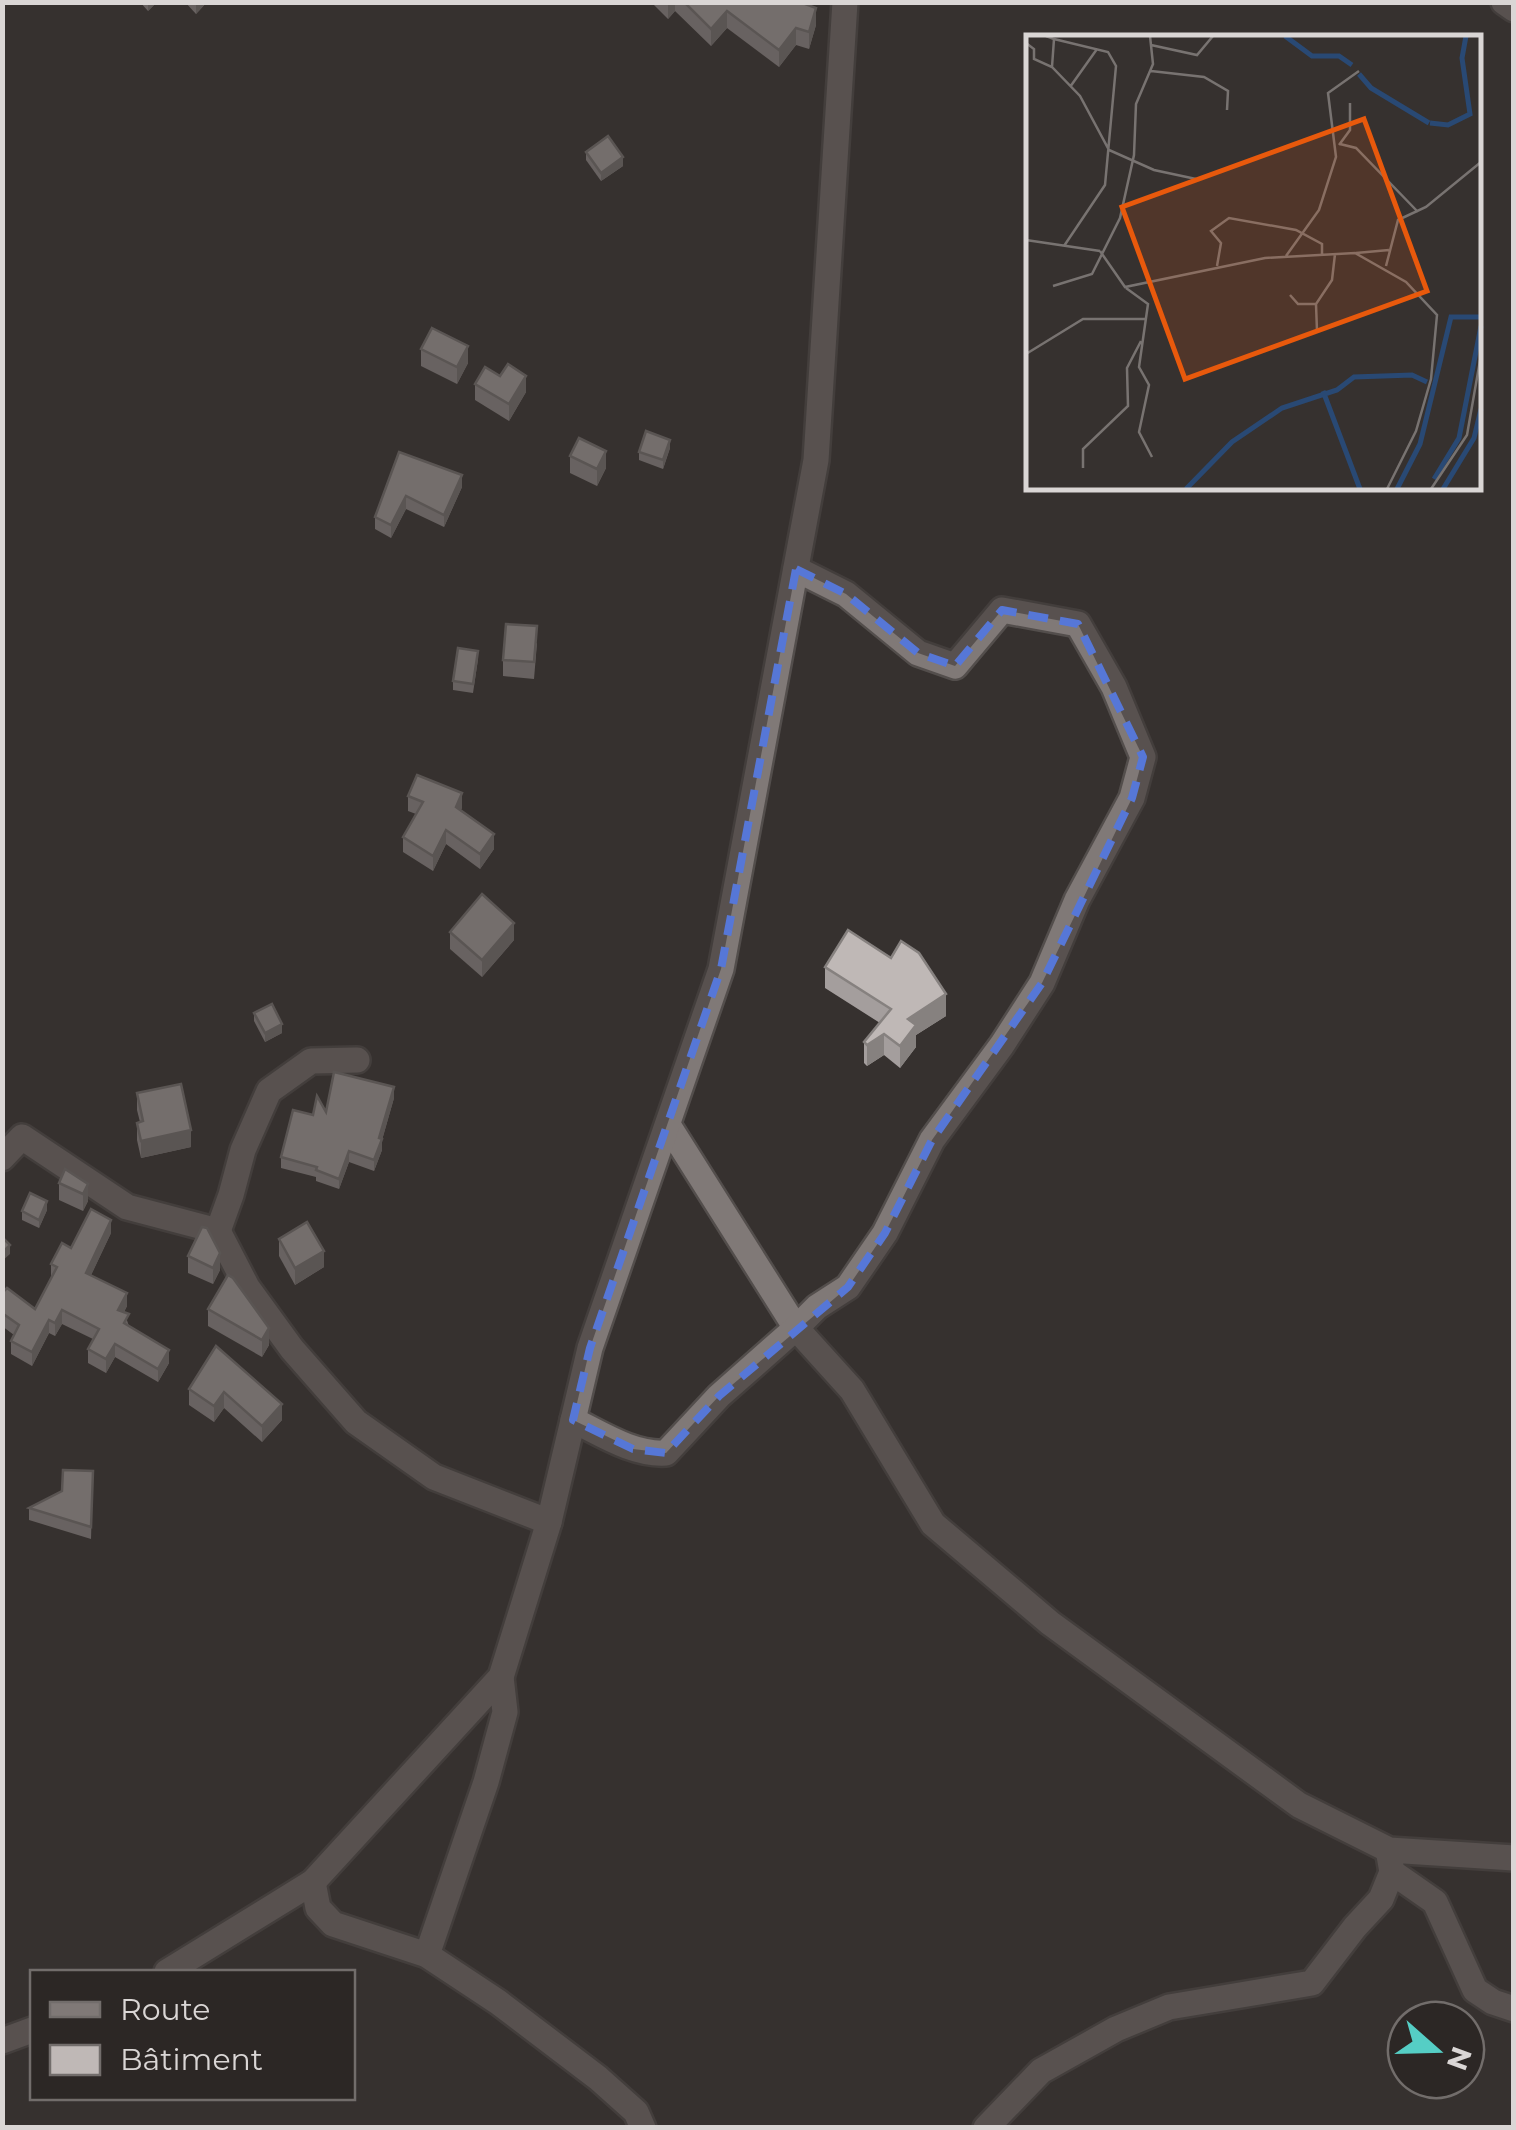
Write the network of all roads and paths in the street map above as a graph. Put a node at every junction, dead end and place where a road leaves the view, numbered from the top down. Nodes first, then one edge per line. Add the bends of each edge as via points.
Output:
1 (845, 2) edge
2 (1504, 2) edge
3 (1514, 10) edge
4 (796, 569) junction
5 (356, 1060) dead end
6 (668, 1125) junction
7 (2, 1158) edge
8 (218, 1231) junction
9 (796, 1328) junction
10 (573, 1420) junction
11 (549, 1522) junction
12 (501, 1677) junction
13 (1514, 1858) edge
14 (1390, 1861) junction
15 (313, 1882) junction
16 (427, 1956) junction
17 (170, 1970) edge
18 (1514, 2008) edge
19 (30, 2031) edge
20 (2, 2041) edge
21 (642, 2128) edge
22 (986, 2128) edge

1 - 4 street via 816,460
2 - 3 street
4 - 6 street via 721,969
4 - 9 street via 846,594 918,653 955,666 1002,610 1078,624 1143,757 1132,798 1042,983 932,1140 848,1287
5 - 8 street via 311,1061 269,1091
6 - 9 street
6 - 10 street via 590,1348
7 - 8 street via 22,1137 127,1207
8 - 11 street via 247,1287 356,1422 434,1477
9 - 10 street via 718,1396 666,1453 633,1448
9 - 14 street via 852,1390 933,1524 1050,1623 1299,1805
10 - 11 street
11 - 12 street
12 - 15 street
12 - 16 street via 505,1712
13 - 14 street
14 - 18 street via 1435,1902 1475,1990
14 - 22 street via 1381,1900 1312,1983 1169,2007 1116,2029 1041,2071
15 - 16 street via 318,1908 333,1924
15 - 17 street
16 - 21 street via 598,2078 636,2112
19 - 20 street

